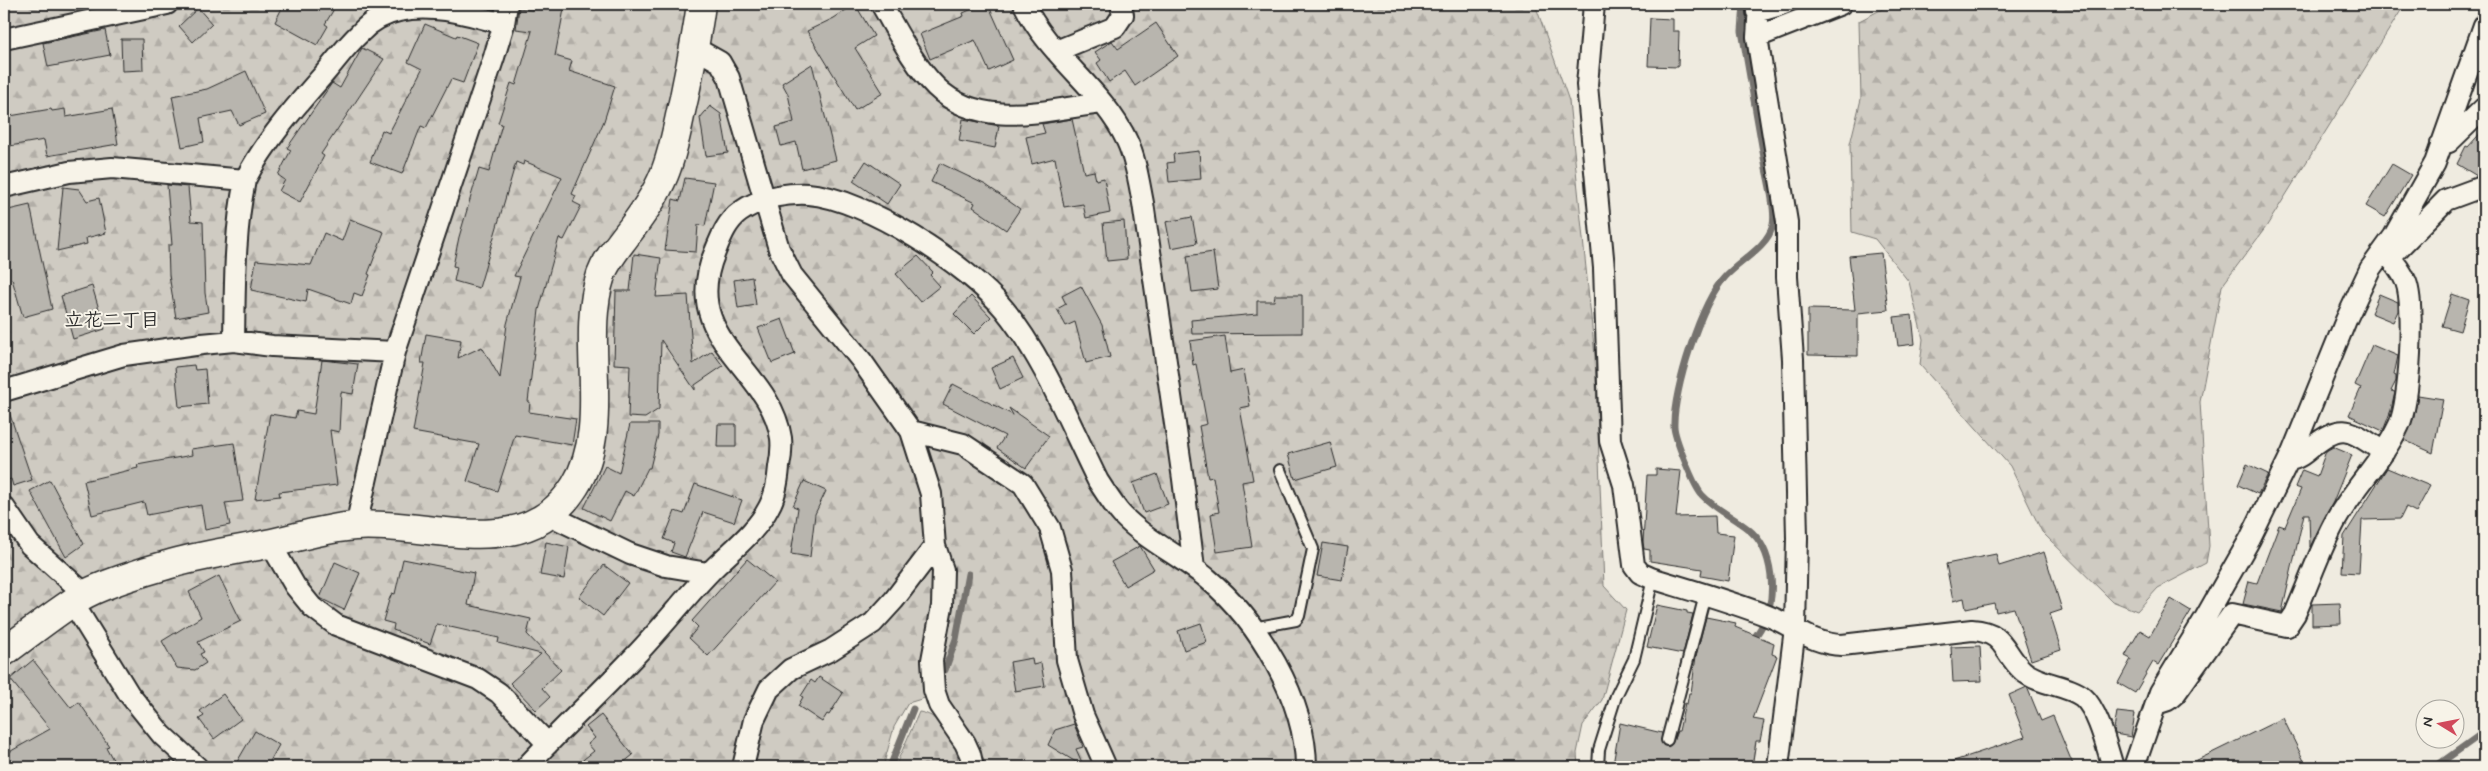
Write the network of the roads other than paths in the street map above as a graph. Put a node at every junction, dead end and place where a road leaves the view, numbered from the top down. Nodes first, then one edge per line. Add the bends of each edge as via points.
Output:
1 (167, 4) edge
2 (507, 4) edge
3 (701, 4) edge
4 (881, 4) edge
5 (1024, 4) edge
6 (1121, 4) edge
7 (1594, 4) edge
8 (1784, 4) edge
9 (1841, 4) edge
10 (1758, 8) edge
11 (504, 24) junction
12 (2484, 25) edge
13 (1757, 37) junction
14 (4, 39) edge
15 (695, 48) junction
16 (1056, 51) junction
17 (1101, 104) junction
18 (2484, 108) edge
19 (2441, 144) junction
20 (245, 180) junction
21 (2484, 186) edge
22 (4, 187) edge
23 (765, 199) junction
24 (2387, 254) junction
25 (234, 341) junction
26 (395, 352) junction
27 (4, 392) edge
28 (911, 431) junction
29 (2384, 452) junction
30 (2288, 460) junction
31 (1280, 470) dead end
32 (4, 507) edge
33 (550, 515) junction
34 (356, 526) junction
35 (270, 544) junction
36 (935, 546) junction
37 (1194, 568) junction
38 (708, 573) junction
39 (1653, 579) junction
40 (1705, 595) junction
41 (79, 598) junction
42 (1788, 624) junction
43 (1253, 628) junction
44 (4, 652) edge
45 (2156, 704) junction
46 (1667, 740) dead end
47 (548, 744) junction
48 (197, 767) edge
49 (526, 767) edge
50 (743, 767) edge
51 (973, 767) edge
52 (1106, 767) edge
53 (1306, 767) edge
54 (1598, 767) edge
55 (1778, 767) edge
56 (2113, 767) edge
57 (2134, 767) edge

1 - 14 street
2 - 11 street
3 - 15 street
4 - 17 street via 922,70 960,105 998,114
5 - 16 street
6 - 16 street via 1123,15 1115,27
7 - 39 street via 1587,85 1604,268 1610,441 1624,485 1634,565 1640,573
8 - 10 street
9 - 13 street
10 - 13 street
11 - 20 street via 456,11 424,8 379,18 360,32 313,86 275,133
11 - 26 street
12 - 19 street
13 - 42 street via 1787,222 1797,538
15 - 23 street via 724,66
15 - 33 street via 664,175 641,216 602,272 593,330 591,438 586,462 576,484
16 - 17 street
17 - 37 street via 1127,141 1141,194
18 - 19 street via 2449,142
19 - 24 street via 2435,162
20 - 22 street via 112,168 69,172
20 - 25 street via 237,218
21 - 24 street via 2446,200
23 - 28 street via 779,250 792,275 862,360
23 - 37 street via 809,194 850,205 934,250 975,278 1005,310 1030,347 1111,501 1136,528
23 - 38 street via 740,212 730,222 709,268 708,308 712,324 775,419 780,435 779,472 769,507
24 - 29 street via 2407,283 2409,312 2404,411
24 - 30 street via 2370,269
25 - 26 street
25 - 27 street via 124,355
26 - 34 street
28 - 36 street via 932,494
28 - 52 street via 964,444 1023,484 1050,528 1062,570 1067,660 1083,715
29 - 30 street via 2357,436 2337,431 2328,434 2304,454
29 - 45 street via 2335,522 2287,626 2232,614 2175,694
30 - 45 street via 2250,539
31 - 43 lane via 1313,549 1296,620
32 - 41 street via 30,546
33 - 34 street via 526,526 493,534
33 - 38 street via 630,554 666,566
34 - 35 street
35 - 41 street via 168,564
35 - 47 street via 312,607 336,625 478,679 499,693
36 - 50 street via 873,622 831,650 791,670 769,689 754,720
36 - 51 street via 943,570 944,587 932,660 934,690 939,704 965,742
37 - 43 street
38 - 47 street via 632,660
39 - 40 street
39 - 54 lane via 1634,659 1616,696 1599,750
40 - 42 street
40 - 46 lane
41 - 44 street
41 - 48 street via 129,694 162,735
42 - 55 street
42 - 56 street via 1826,645 1985,631 1998,637 2024,671 2034,678 2082,696 2097,721
43 - 53 street via 1273,659 1296,711
45 - 57 street
47 - 49 street

